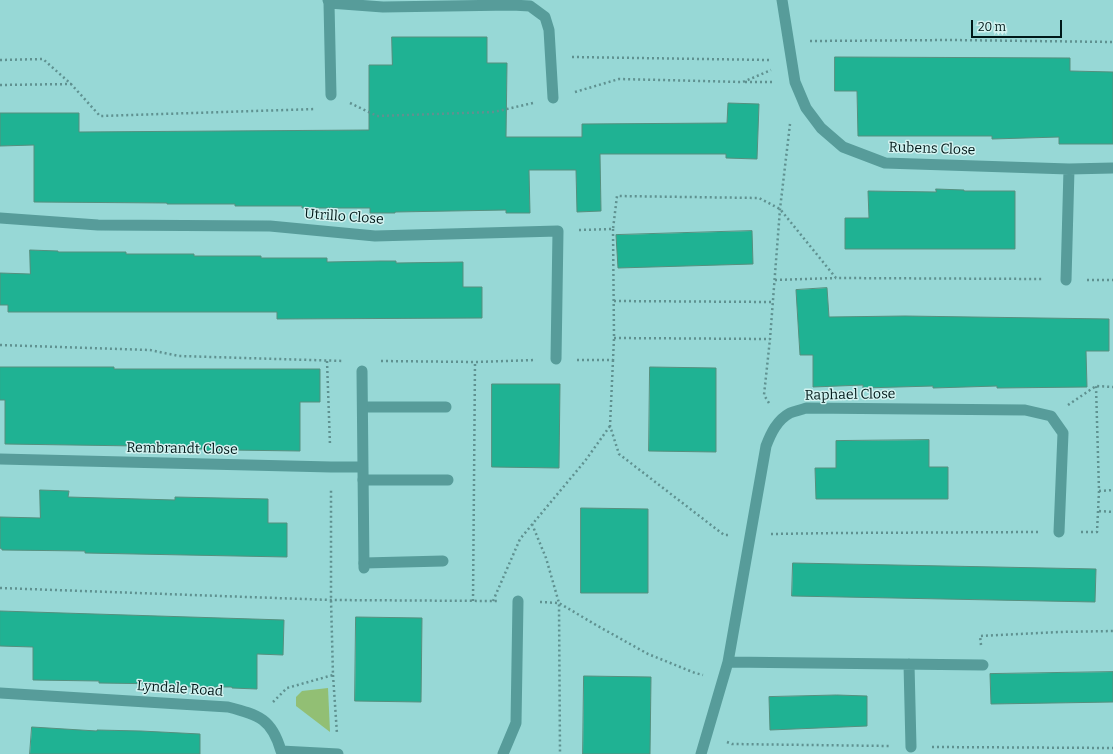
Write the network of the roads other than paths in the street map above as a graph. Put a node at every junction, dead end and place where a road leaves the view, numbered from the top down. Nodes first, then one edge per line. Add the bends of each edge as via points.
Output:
1 (782, 0) edge
2 (328, 2) edge
3 (331, 95) dead end
4 (553, 98) dead end
5 (1113, 168) edge
6 (1069, 169) junction
7 (0, 218) edge
8 (1066, 280) road end
9 (556, 359) road end
10 (362, 371) dead end
11 (363, 407) junction
12 (446, 407) dead end
13 (0, 459) edge
14 (363, 467) junction
15 (364, 480) junction
16 (448, 480) dead end
17 (1059, 532) road end
18 (443, 561) dead end
19 (518, 601) road end
20 (728, 662) junction
21 (909, 664) junction
22 (983, 665) road end
23 (0, 693) edge
24 (911, 747) dead end
25 (281, 752) edge
26 (338, 754) edge
27 (503, 754) edge
28 (701, 754) edge

1 - 6 street, Rubens Close via 795,82 806,108 821,128 843,147 885,163
2 - 3 street
2 - 4 street via 383,7 530,6 545,17 549,30
5 - 6 street, Rubens Close
6 - 8 street
7 - 9 street, Utrillo Close via 98,225 270,226 375,236 558,231
10 - 11 street
11 - 12 street
11 - 14 street
13 - 14 street, Rembrandt Close
14 - 15 street
15 - 16 street
15 - 18 street via 364,565
17 - 20 street, Raphael Close via 1063,433 1051,416 1025,410 806,408 790,413 779,421 766,446
19 - 27 street via 516,723
20 - 21 street
20 - 28 street, Raphael Close
21 - 22 street
21 - 24 street
23 - 25 street, Lyndale Road via 228,707 260,717 272,728
25 - 26 street, Lyndale Road

